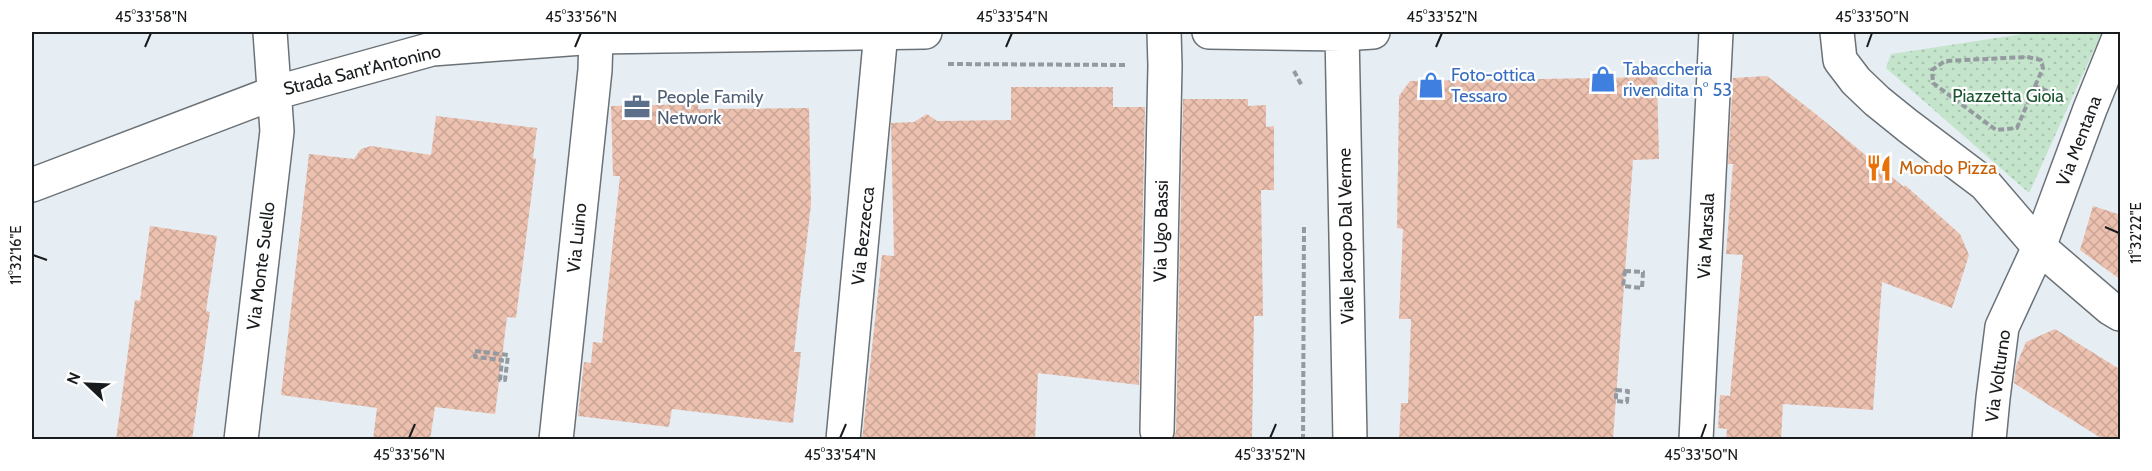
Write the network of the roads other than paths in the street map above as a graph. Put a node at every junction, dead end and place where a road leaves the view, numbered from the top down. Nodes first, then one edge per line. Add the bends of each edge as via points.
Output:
1 (270, 32) edge
2 (881, 32) edge
3 (925, 32) edge
4 (1164, 32) edge
5 (1209, 32) edge
6 (1352, 32) edge
7 (1716, 32) edge
8 (1837, 32) edge
9 (1265, 33) edge
10 (2121, 35) edge
11 (596, 36) junction
12 (274, 93) junction
13 (32, 184) edge
14 (2039, 247) junction
15 (2121, 314) edge
16 (1157, 430) dead end
17 (241, 440) edge
18 (556, 440) edge
19 (843, 440) edge
20 (1350, 440) edge
21 (1696, 440) edge
22 (1989, 440) edge

1 - 12 street, Via Monte Suello
2 - 3 street, Strada Sant'Antonino
2 - 11 street, Strada Sant'Antonino
2 - 19 street, Via Bezzecca
4 - 16 street, Via Ugo Bassi
5 - 9 street
6 - 9 street
6 - 20 street, Viale Jacopo Dal Verme
7 - 21 street, Via Marsala
8 - 14 street via 1840,60 1856,81 1985,184
10 - 14 street, Via Mentana
11 - 12 street, Strada Sant'Antonino via 432,50
11 - 18 street, Via Luino
12 - 13 street, Strada Sant'Antonino
12 - 17 street, Via Monte Suello via 277,131
14 - 15 street
14 - 22 street, Via Volturno via 2002,327

